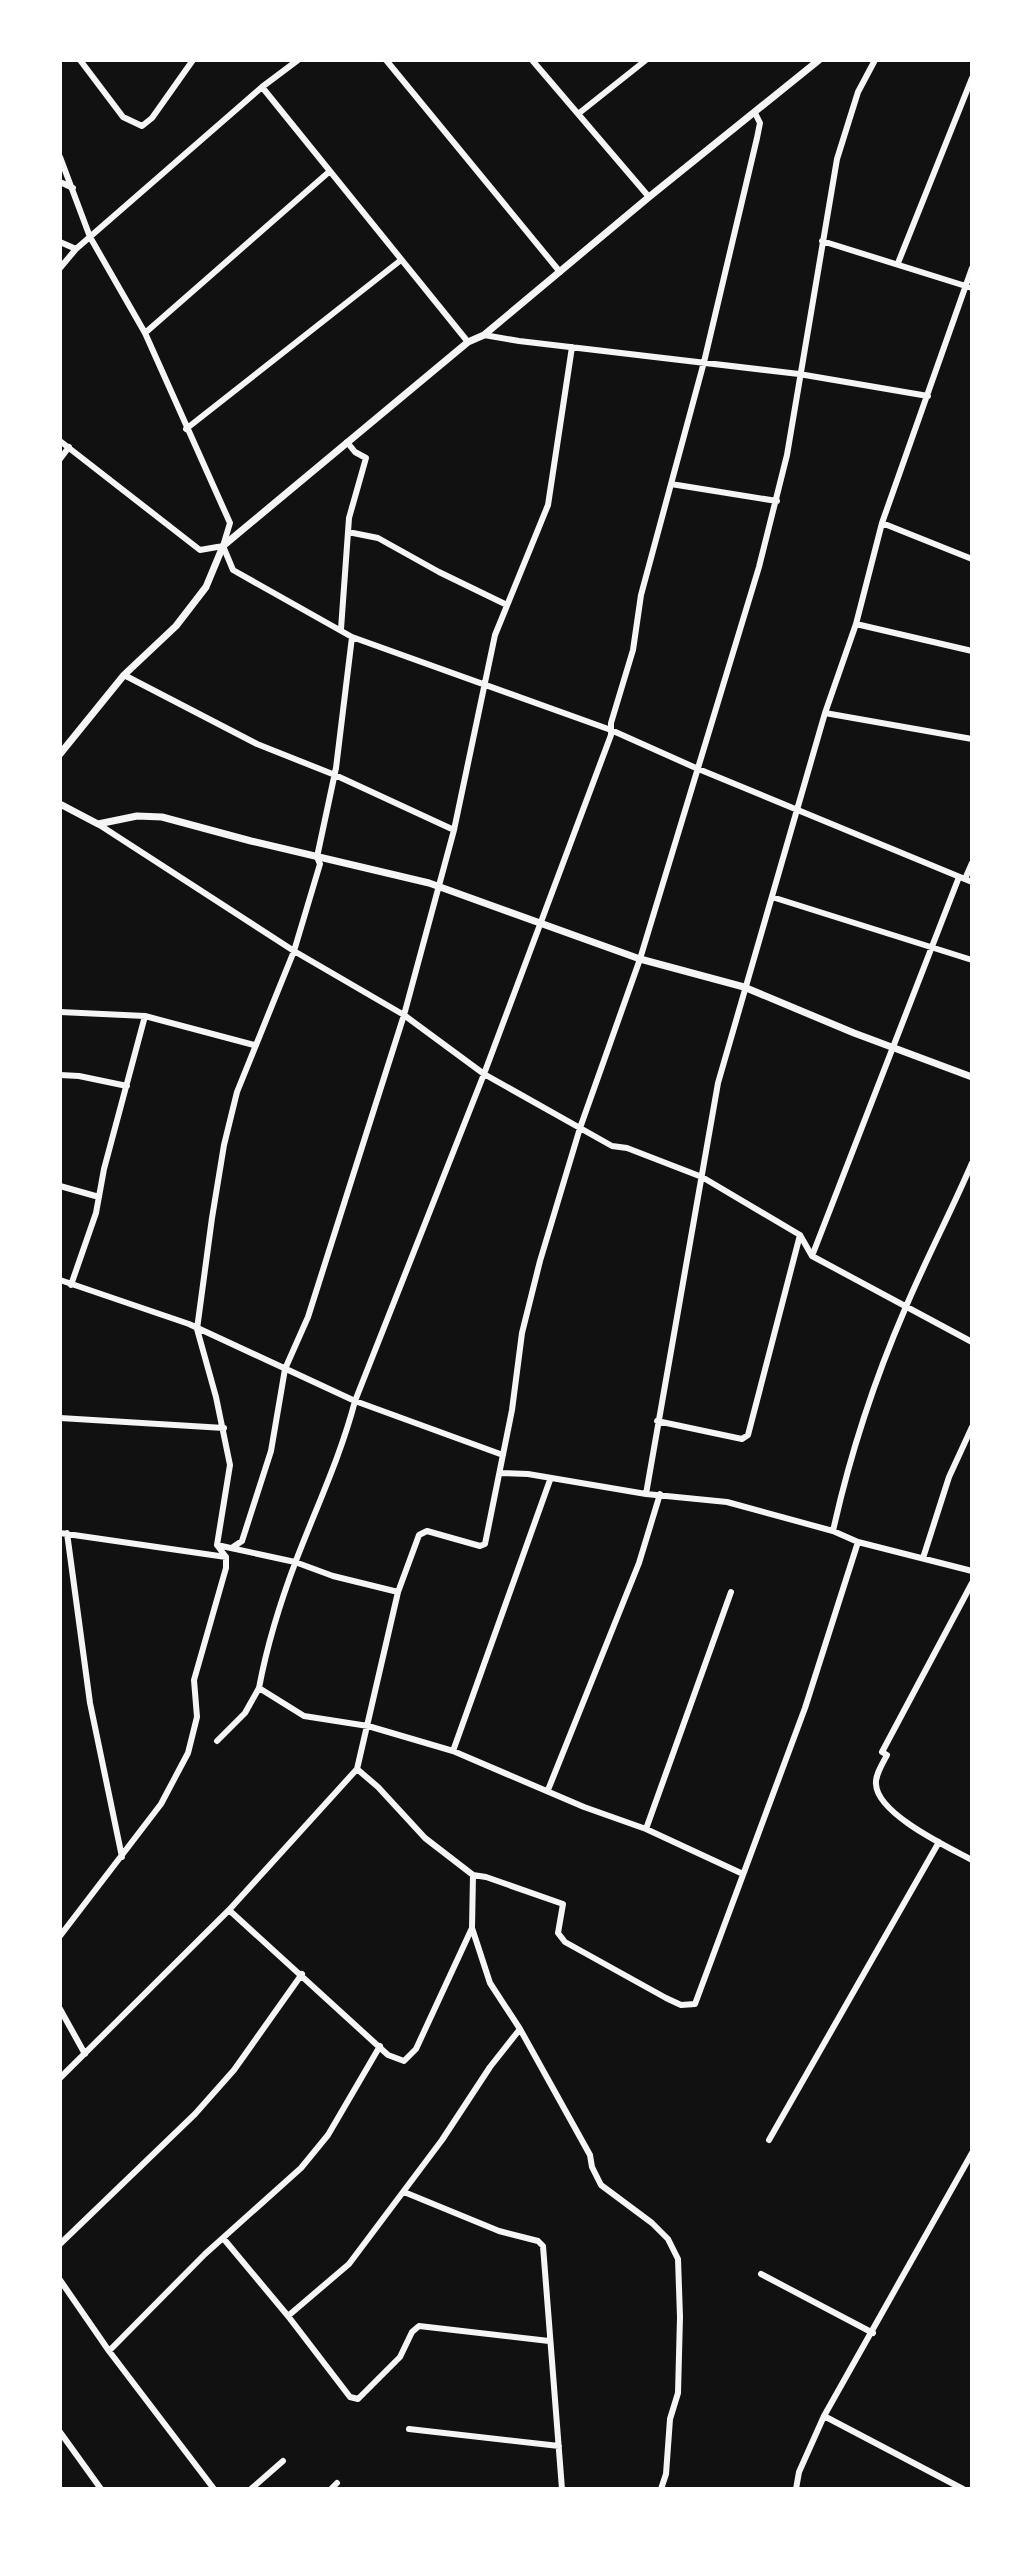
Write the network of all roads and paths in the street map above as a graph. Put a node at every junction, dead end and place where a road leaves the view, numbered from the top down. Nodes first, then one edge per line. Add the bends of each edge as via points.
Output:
1 (80, 60) edge
2 (193, 60) edge
3 (298, 60) edge
4 (386, 60) edge
5 (532, 60) edge
6 (646, 60) edge
7 (819, 60) edge
8 (875, 60) edge
9 (972, 78) edge
10 (262, 87) junction
11 (755, 113) junction
12 (578, 114) junction
13 (60, 157) edge
14 (330, 171) junction
15 (60, 182) edge
16 (73, 188) junction
17 (649, 197) junction
18 (90, 237) junction
19 (822, 241) junction
20 (60, 242) edge
21 (76, 249) junction
22 (401, 260) junction
23 (898, 263) junction
24 (60, 268) edge
25 (972, 268) edge
26 (560, 272) junction
27 (969, 287) edge
28 (145, 333) junction
29 (484, 335) junction
30 (468, 342) junction
31 (572, 347) junction
32 (704, 362) junction
33 (799, 374) junction
34 (928, 396) junction
35 (186, 429) junction
36 (60, 441) edge
37 (347, 442) junction
38 (69, 447) junction
39 (60, 459) edge
40 (671, 484) junction
41 (777, 501) junction
42 (882, 523) junction
43 (348, 532) junction
44 (223, 546) junction
45 (972, 559) edge
46 (507, 605) junction
47 (856, 624) junction
48 (341, 629) junction
49 (352, 637) junction
50 (972, 651) edge
51 (124, 675) junction
52 (486, 683) junction
53 (825, 713) junction
54 (611, 730) junction
55 (972, 739) edge
56 (60, 754) edge
57 (696, 768) junction
58 (335, 775) junction
59 (60, 804) edge
60 (796, 810) junction
61 (98, 824) junction
62 (454, 830) junction
63 (317, 857) junction
64 (972, 863) edge
65 (965, 879) edge
66 (440, 887) junction
67 (772, 897) junction
68 (542, 922) junction
69 (931, 948) junction
70 (294, 951) junction
71 (640, 959) junction
72 (972, 960) edge
73 (744, 987) junction
74 (60, 1012) edge
75 (404, 1015) junction
76 (145, 1016) junction
77 (254, 1045) junction
78 (894, 1048) junction
79 (484, 1074) junction
80 (60, 1075) edge
81 (972, 1077) edge
82 (127, 1086) junction
83 (580, 1128) junction
84 (972, 1163) edge
85 (702, 1177) junction
86 (60, 1186) edge
87 (99, 1197) junction
88 (800, 1235) junction
89 (812, 1256) junction
90 (60, 1280) edge
91 (71, 1285) junction
92 (905, 1308) junction
93 (197, 1329) junction
94 (972, 1342) edge
95 (285, 1369) junction
96 (355, 1401) junction
97 (60, 1418) edge
98 (657, 1421) junction
99 (972, 1427) edge
100 (224, 1428) junction
101 (503, 1455) junction
102 (501, 1473) junction
103 (550, 1480) junction
104 (646, 1494) junction
105 (660, 1494) junction
106 (833, 1531) junction
107 (63, 1533) edge
108 (858, 1542) junction
109 (217, 1545) junction
110 (233, 1547) junction
111 (226, 1557) junction
112 (923, 1558) junction
113 (295, 1562) junction
114 (972, 1571) edge
115 (972, 1583) edge
116 (398, 1592) junction
117 (731, 1592) dead end
118 (259, 1688) junction
119 (368, 1726) junction
120 (217, 1741) dead end
121 (453, 1751) junction
122 (357, 1769) junction
123 (548, 1790) junction
124 (646, 1829) junction
125 (939, 1842) junction
126 (122, 1857) junction
127 (972, 1860) edge
128 (743, 1874) junction
129 (473, 1875) junction
130 (229, 1910) junction
131 (472, 1928) junction
132 (60, 1936) edge
133 (302, 1974) junction
134 (60, 2009) edge
135 (520, 2029) junction
136 (380, 2046) junction
137 (85, 2054) junction
138 (60, 2078) edge
139 (769, 2140) dead end
140 (972, 2153) edge
141 (404, 2192) junction
142 (223, 2238) junction
143 (60, 2244) edge
144 (761, 2274) dead end
145 (60, 2280) edge
146 (288, 2316) junction
147 (873, 2333) junction
148 (549, 2341) junction
149 (109, 2351) junction
150 (824, 2416) junction
151 (409, 2429) dead end
152 (60, 2432) edge
153 (559, 2446) junction
154 (283, 2461) dead end
155 (337, 2483) dead end
156 (101, 2489) edge
157 (214, 2489) edge
158 (251, 2489) edge
159 (331, 2489) edge
160 (562, 2489) edge
161 (661, 2489) edge
162 (796, 2489) edge
163 (963, 2489) edge

1 - 2 street via 123,117 142,126
3 - 10 street
4 - 26 street
5 - 12 street
6 - 12 street
7 - 11 street
8 - 19 street via 849,114
9 - 23 street
10 - 14 street
10 - 18 street
11 - 17 street
11 - 32 street via 760,123
12 - 17 street
13 - 16 street
14 - 22 street
14 - 28 street
15 - 16 street
16 - 18 street
17 - 26 street
18 - 21 street
18 - 28 street
19 - 23 street
19 - 33 street
20 - 21 street
21 - 24 street
22 - 30 street
22 - 35 street
23 - 27 street
25 - 27 street
26 - 29 street
27 - 34 street
28 - 35 street
29 - 30 street
29 - 31 street
30 - 37 street
31 - 32 street
31 - 46 street via 548,505
32 - 33 street
32 - 40 street
33 - 34 street
33 - 41 street
34 - 42 street
35 - 44 street via 230,523
36 - 38 street
37 - 43 street via 366,458
37 - 44 street
38 - 39 street
38 - 44 street via 200,550
40 - 41 street
40 - 54 street
41 - 57 street
42 - 45 street
42 - 47 street
43 - 46 street via 378,538
43 - 48 street
44 - 48 street via 233,570
44 - 51 street via 206,587 176,626
46 - 52 street
47 - 50 street
47 - 53 street
48 - 49 street
49 - 52 street
49 - 58 street
51 - 56 street
51 - 58 street via 257,744
52 - 54 street
52 - 62 street
53 - 55 street
53 - 60 street
54 - 57 street
54 - 68 street
57 - 60 street
57 - 71 street
58 - 62 street
58 - 63 street
59 - 61 street
60 - 65 street
60 - 67 street
61 - 63 street via 162,817
61 - 70 street
62 - 66 street
63 - 66 street
63 - 70 street via 320,864
64 - 65 street
65 - 69 street
66 - 68 street
66 - 75 street
67 - 69 street
67 - 73 street
68 - 71 street
68 - 79 street
69 - 72 street
69 - 78 street
70 - 75 street
70 - 77 street
71 - 73 street
71 - 83 street
73 - 78 street
73 - 85 street via 718,1083
74 - 76 street
75 - 79 street
75 - 95 street via 308,1317
76 - 77 street
76 - 82 street
77 - 93 street via 224,1145
78 - 81 street
78 - 89 street
79 - 83 street
79 - 96 street
80 - 82 street
82 - 87 street
83 - 85 street via 612,1146
83 - 101 street via 522,1333
84 - 92 street
85 - 88 street
85 - 98 street
86 - 87 street
87 - 91 street
88 - 89 street
88 - 98 street via 748,1435 742,1439
89 - 92 street
90 - 91 street
91 - 93 street
92 - 94 street
92 - 106 street via 848,1462
93 - 95 street
93 - 100 street
95 - 96 street
95 - 110 street via 271,1451 242,1541
96 - 101 street
96 - 113 street
97 - 100 street
98 - 104 street
99 - 112 street via 949,1477
100 - 109 street via 230,1465
101 - 102 street
102 - 103 street
102 - 116 street via 485,1544 427,1531 419,1535
103 - 104 street
103 - 121 street
104 - 105 street
105 - 106 street via 727,1502
105 - 123 street via 629,1589
106 - 108 street
107 - 111 street
107 - 126 street
108 - 112 street
108 - 128 street via 805,1708
109 - 110 street
109 - 111 street
110 - 113 street
111 - 126 street via 194,1680 197,1717 188,1753 161,1804
112 - 114 street
113 - 116 street
113 - 118 street
115 - 125 street via 882,1752 887,1755 875,1781 891,1810
116 - 119 street
117 - 124 street
118 - 119 street via 304,1716
118 - 120 street via 245,1713
119 - 121 street
119 - 122 street
121 - 123 street
122 - 129 street via 425,1838
122 - 130 street
123 - 124 street
124 - 128 street
125 - 127 street
125 - 139 street
126 - 132 street
128 - 129 street via 695,2004 681,2005 565,1942 558,1933 563,1904
129 - 131 street
130 - 133 street
130 - 137 street
131 - 135 street via 490,1983
131 - 136 street via 416,2049 404,2061
133 - 136 street
133 - 143 street via 234,2070 195,2114
134 - 137 street
135 - 141 street
135 - 161 street via 590,2155 601,2185 652,2223 678,2259 678,2393
136 - 142 street via 328,2135 301,2168
137 - 138 street
140 - 147 street
141 - 146 street via 349,2264
141 - 148 street via 543,2246
142 - 146 street
142 - 149 street
144 - 147 street
145 - 149 street
146 - 148 street via 350,2397 358,2399 400,2357 419,2326
147 - 150 street
148 - 153 street
149 - 157 street
150 - 162 street
150 - 163 street
151 - 153 street
152 - 156 street
153 - 160 street
154 - 158 street
155 - 159 street

